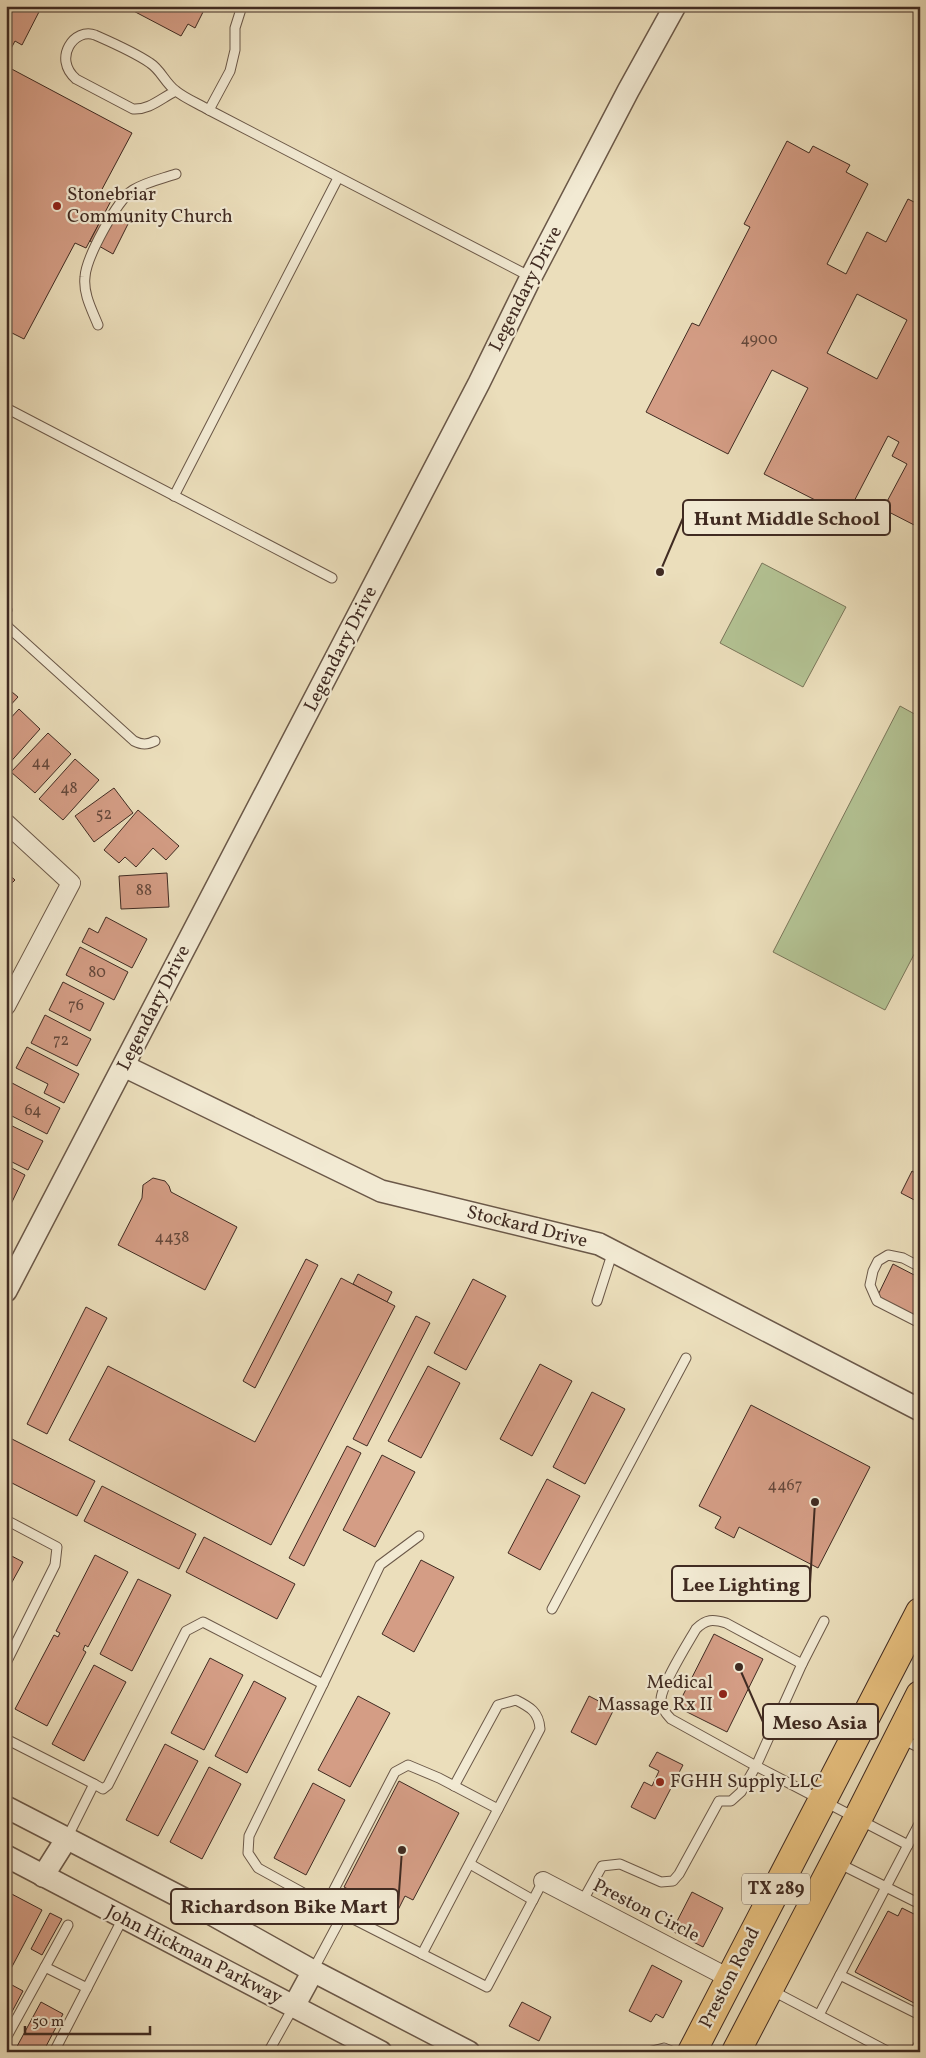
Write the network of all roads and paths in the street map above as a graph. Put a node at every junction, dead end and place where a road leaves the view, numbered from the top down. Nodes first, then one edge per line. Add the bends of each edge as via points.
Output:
1 (242, 6) edge
2 (675, 6) edge
3 (176, 91) junction
4 (209, 110) junction
5 (176, 174) dead end
6 (338, 178) junction
7 (531, 277) junction
8 (98, 325) dead end
9 (6, 408) edge
10 (174, 496) junction
11 (332, 578) dead end
12 (6, 622) edge
13 (155, 741) dead end
14 (6, 823) edge
15 (6, 1006) edge
16 (124, 1066) junction
17 (613, 1251) junction
18 (920, 1267) edge
19 (6, 1291) edge
20 (597, 1301) dead end
21 (920, 1323) edge
22 (686, 1358) dead end
23 (920, 1410) edge
24 (6, 1520) edge
25 (419, 1536) dead end
26 (552, 1609) dead end
27 (920, 1612) edge
28 (824, 1621) dead end
29 (6, 1663) edge
30 (802, 1664) junction
31 (323, 1684) junction
32 (920, 1696) edge
33 (6, 1739) edge
34 (909, 1743) edge
35 (756, 1766) junction
36 (94, 1784) junction
37 (454, 1786) junction
38 (823, 1800) junction
39 (6, 1807) edge
40 (498, 1809) junction
41 (858, 1818) junction
42 (920, 1822) edge
43 (67, 1838) junction
44 (908, 1845) junction
45 (6, 1856) edge
46 (836, 1862) junction
47 (470, 1864) junction
48 (42, 1876) junction
49 (543, 1881) joint
50 (886, 1887) junction
51 (533, 1900) junction
52 (582, 1902) junction
53 (920, 1904) edge
54 (326, 1905) junction
55 (343, 1914) junction
56 (123, 1918) junction
57 (68, 1925) dead end
58 (422, 1954) junction
59 (45, 1967) junction
60 (313, 1970) junction
61 (840, 1975) junction
62 (730, 1978) junction
63 (87, 1988) junction
64 (769, 1989) junction
65 (294, 2006) junction
66 (819, 2015) junction
67 (920, 2015) edge
68 (6, 2038) edge
69 (920, 2042) edge
70 (54, 2052) edge
71 (271, 2052) edge
72 (381, 2052) edge
73 (469, 2052) edge
74 (648, 2052) edge
75 (674, 2052) edge
76 (692, 2052) edge
77 (736, 2052) edge
78 (889, 2052) edge
79 (915, 2052) edge

1 - 4 lane via 235,28 235,50 230,71
2 - 7 street, Legendary Drive
3 - 3 lane via 151,63 92,34 79,36 66,52 64,63 76,79 133,109 142,110
3 - 4 lane
4 - 6 lane
5 - 8 lane via 131,191 118,206 88,260 84,278 87,299
6 - 7 lane
6 - 10 lane
7 - 16 street, Legendary Drive
9 - 10 lane
10 - 11 lane
12 - 13 lane via 38,656 134,741 141,744
14 - 15 street via 71,883
16 - 17 street, Stockard Drive via 381,1191 599,1244
16 - 19 street, Legendary Drive
17 - 20 lane
17 - 23 street, Stockard Drive
18 - 21 lane via 888,1255 878,1261 870,1285 877,1301
22 - 26 lane
24 - 29 lane via 49,1542 57,1548 58,1556
25 - 31 lane via 380,1565
27 - 38 main road, Preston Road / TX 289
28 - 30 lane
30 - 35 lane
30 - 35 lane via 714,1619 703,1622 696,1629 666,1684 661,1698 670,1719
31 - 36 lane via 204,1622 186,1631 106,1788
31 - 54 lane via 248,1844 252,1861 258,1868
32 - 34 main road, Preston Road / TX 289
33 - 36 lane
34 - 41 main road, Preston Road / TX 289
35 - 38 lane
35 - 52 lane via 741,1792 731,1801 719,1801 672,1881 661,1882 620,1864 602,1866
36 - 43 lane
37 - 40 lane
37 - 40 lane via 498,1705 516,1700 530,1707 539,1717 540,1729
37 - 54 lane via 408,1765 396,1772
38 - 41 lane
38 - 62 main road, Preston Road / TX 289
39 - 43 street
40 - 47 lane
41 - 44 lane
41 - 46 main road, Preston Road / TX 289
42 - 44 lane
43 - 48 street
43 - 60 street
44 - 50 lane
45 - 48 street, John Hickman Parkway
46 - 50 lane
46 - 64 main road, Preston Road / TX 289
47 - 51 lane
47 - 58 lane
48 - 56 street, John Hickman Parkway
49 - 51 lane
49 - 52 street, Preston Circle
50 - 53 lane
50 - 61 lane
51 - 58 lane via 487,1987
52 - 62 street, Preston Circle
54 - 55 lane
55 - 58 lane
55 - 60 lane
56 - 63 lane
56 - 65 street, John Hickman Parkway
57 - 59 lane
59 - 63 lane
59 - 68 lane
60 - 65 street
60 - 73 street
61 - 66 lane
61 - 67 lane
62 - 76 main road, Preston Road / TX 289
63 - 70 lane
64 - 66 lane
64 - 77 main road, Preston Road / TX 289
65 - 71 lane
65 - 72 street, John Hickman Parkway
66 - 78 lane
69 - 79 lane
74 - 75 lane via 664,2048

